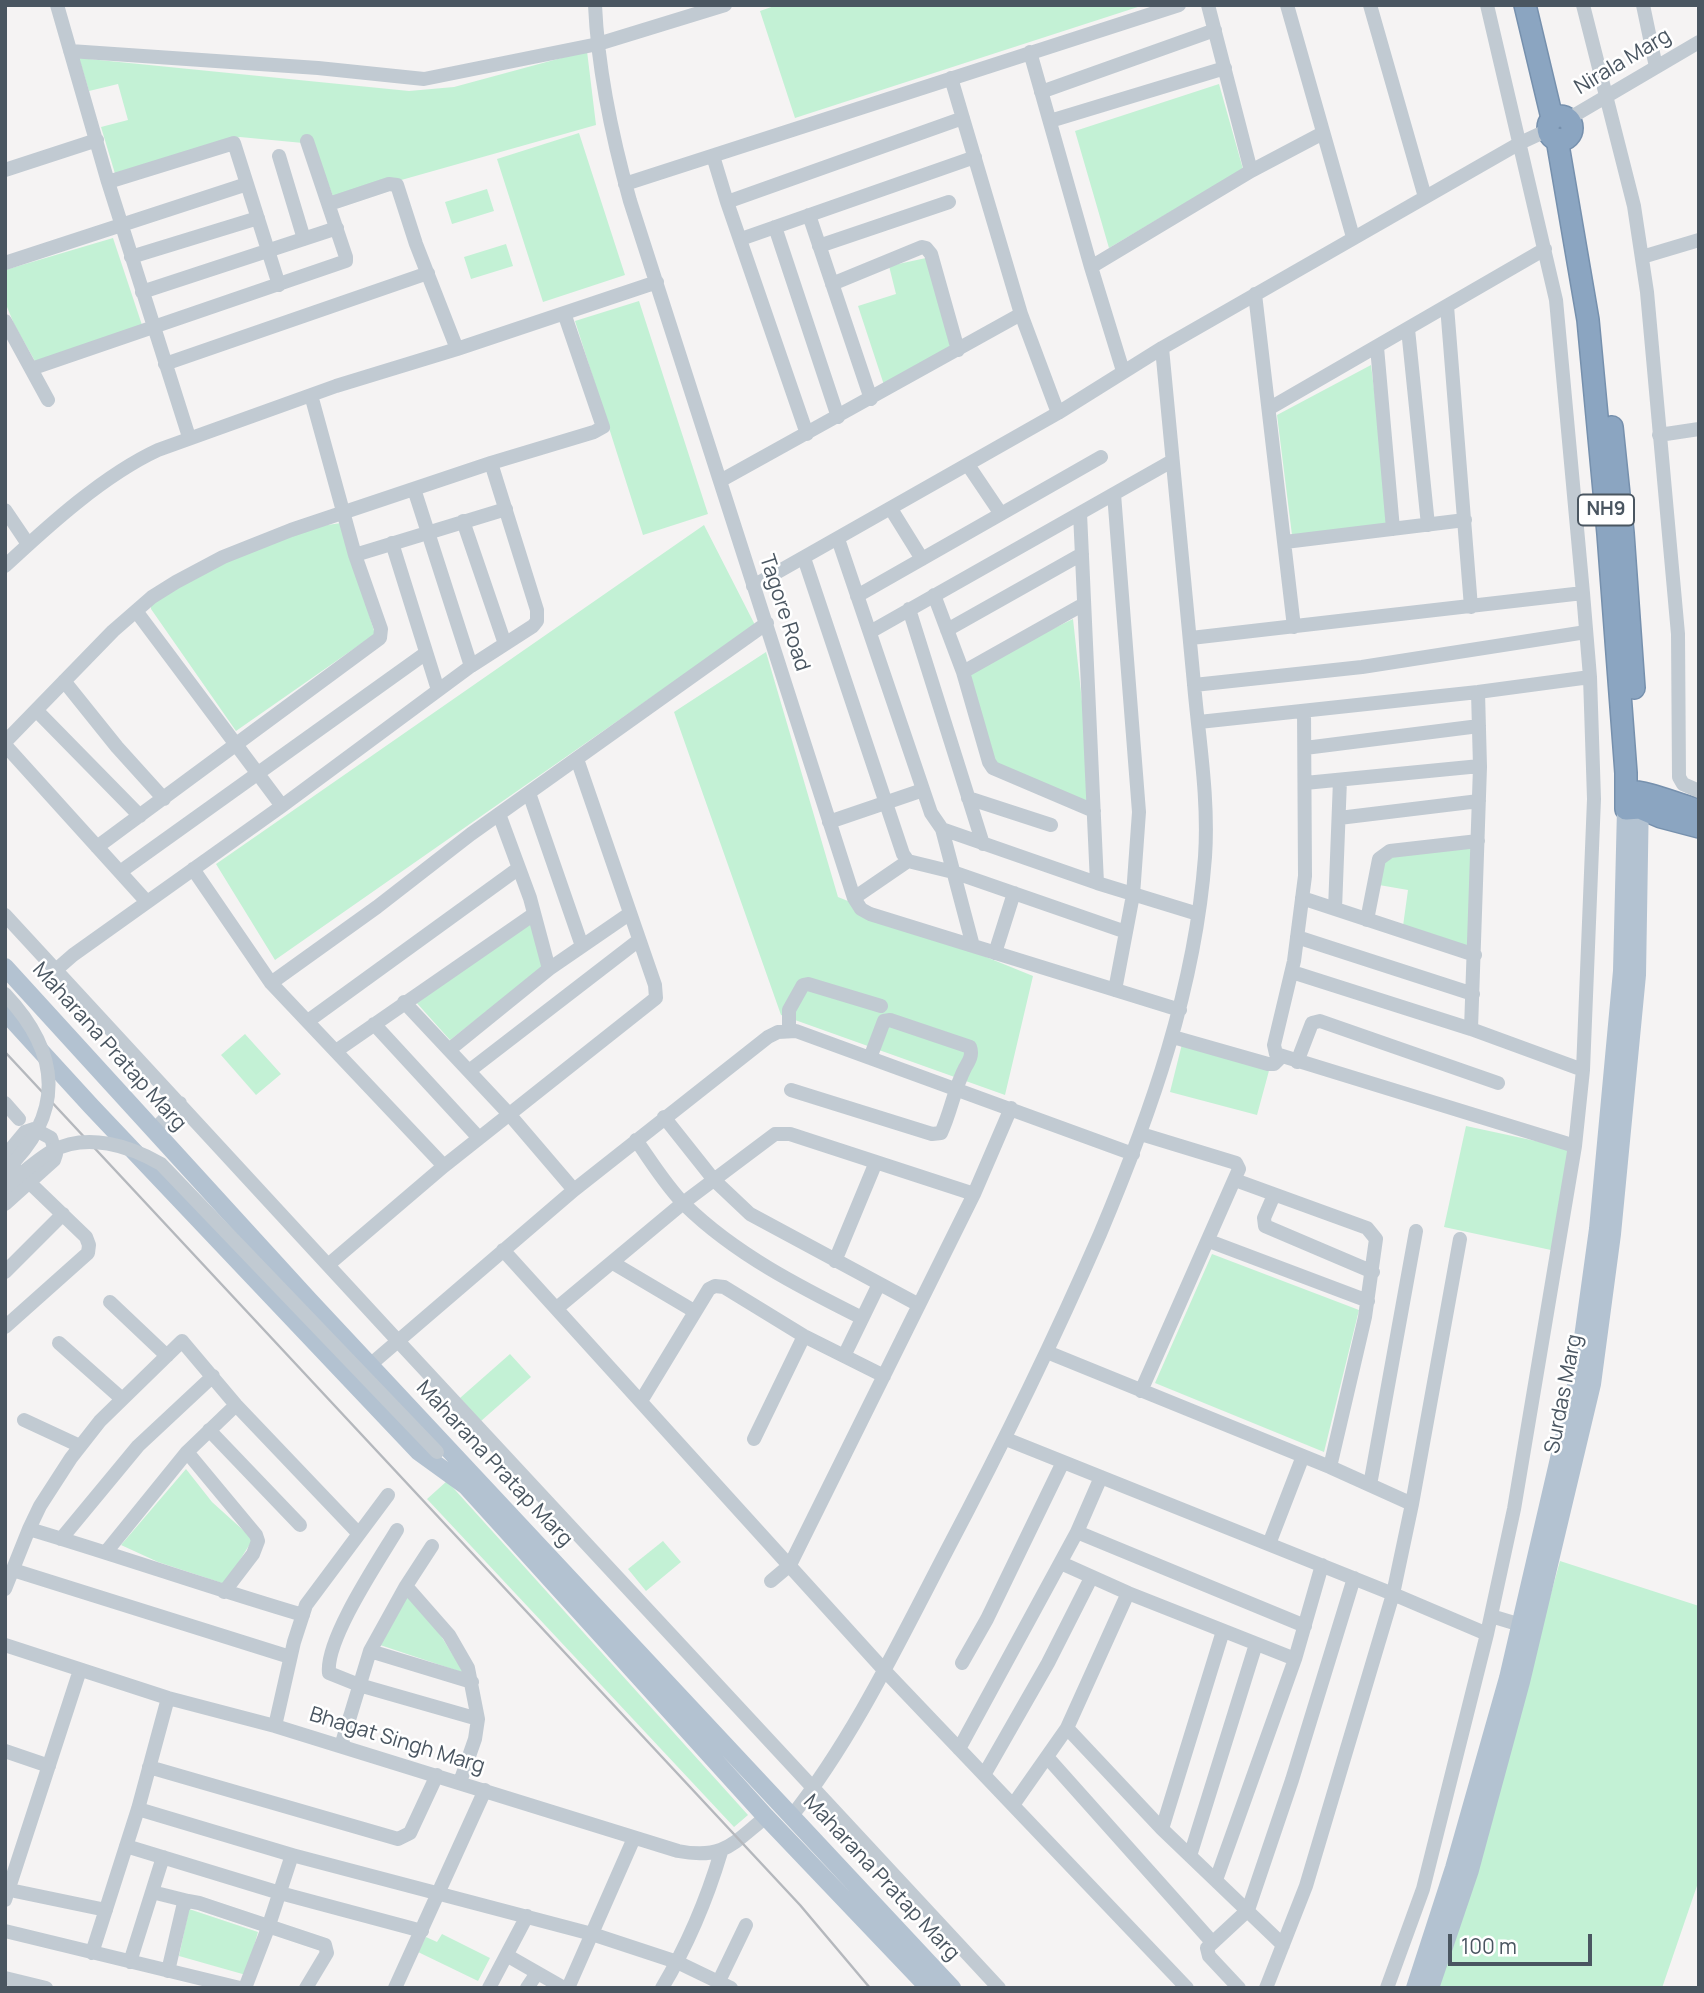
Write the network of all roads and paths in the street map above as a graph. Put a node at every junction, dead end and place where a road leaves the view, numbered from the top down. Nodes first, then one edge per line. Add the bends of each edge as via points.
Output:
1 (57, 5) edge
2 (595, 5) edge
3 (725, 5) edge
4 (1180, 5) edge
5 (1208, 5) edge
6 (1287, 5) edge
7 (1370, 5) edge
8 (1487, 5) edge
9 (1525, 5) edge
10 (1538, 5) edge
11 (1583, 5) edge
12 (1643, 5) edge
13 (1215, 30) junction
14 (1699, 42) edge
15 (598, 44) junction
16 (69, 51) junction
17 (1030, 52) junction
18 (1656, 67) junction
19 (1224, 68) junction
20 (951, 78) junction
21 (1041, 92) junction
22 (1607, 96) junction
23 (963, 118) junction
24 (1050, 121) junction
25 (1560, 127) junction
26 (1323, 133) junction
27 (97, 140) junction
28 (307, 141) dead end
29 (1520, 143) junction
30 (279, 156) dead end
31 (713, 156) junction
32 (975, 157) junction
33 (5, 170) edge
34 (1251, 171) junction
35 (108, 182) junction
36 (247, 184) junction
37 (625, 184) junction
38 (1425, 197) junction
39 (727, 202) junction
40 (949, 202) dead end
41 (329, 204) junction
42 (809, 215) junction
43 (258, 218) junction
44 (121, 224) junction
45 (775, 227) junction
46 (337, 228) junction
47 (1353, 237) junction
48 (304, 239) junction
49 (741, 239) junction
50 (1699, 240) edge
51 (819, 246) junction
52 (1545, 249) junction
53 (269, 251) junction
54 (131, 257) junction
55 (1642, 257) junction
56 (5, 263) edge
57 (1091, 267) junction
58 (428, 273) junction
59 (657, 282) junction
60 (832, 284) junction
61 (279, 285) junction
62 (142, 292) junction
63 (1255, 294) junction
64 (1447, 306) junction
65 (564, 313) junction
66 (1021, 314) junction
67 (5, 321) edge
68 (154, 329) junction
69 (1408, 329) junction
70 (1377, 347) junction
71 (1161, 348) junction
72 (457, 349) junction
73 (958, 350) junction
74 (165, 364) junction
75 (30, 369) junction
76 (1123, 371) junction
77 (311, 395) junction
78 (871, 399) junction
79 (48, 400) dead end
80 (1270, 408) junction
81 (1058, 414) junction
82 (838, 417) junction
83 (1699, 429) edge
84 (807, 434) junction
85 (1659, 435) junction
86 (189, 437) junction
87 (1101, 457) dead end
88 (1172, 461) junction
89 (491, 463) junction
90 (968, 465) junction
91 (720, 481) junction
92 (414, 489) junction
93 (1114, 494) junction
94 (506, 509) junction
95 (891, 509) junction
96 (5, 510) edge
97 (343, 512) junction
98 (1080, 513) junction
99 (1001, 514) junction
100 (1465, 520) junction
101 (463, 521) junction
102 (1428, 525) junction
103 (1393, 529) junction
104 (427, 532) junction
105 (838, 539) junction
106 (1285, 542) junction
107 (392, 543) junction
108 (28, 544) junction
109 (1082, 554) junction
110 (355, 555) junction
111 (804, 558) junction
112 (922, 559) junction
113 (5, 566) edge
114 (753, 586) junction
115 (1583, 593) junction
116 (934, 595) junction
117 (857, 596) junction
118 (1084, 604) junction
119 (1471, 607) junction
120 (909, 609) junction
121 (136, 611) junction
122 (767, 623) junction
123 (1294, 627) junction
124 (947, 630) junction
125 (870, 632) junction
126 (1586, 632) junction
127 (1191, 638) junction
128 (505, 644) junction
129 (426, 653) junction
130 (471, 666) junction
131 (963, 672) junction
132 (1590, 677) junction
133 (64, 681) junction
134 (1194, 685) junction
135 (438, 691) junction
136 (1478, 692) junction
137 (36, 710) junction
138 (1304, 711) junction
139 (1199, 722) junction
140 (1479, 726) junction
141 (5, 744) edge
142 (236, 745) junction
143 (1305, 748) junction
144 (577, 760) junction
145 (1480, 765) junction
146 (257, 773) junction
147 (1340, 780) junction
148 (1306, 783) junction
149 (923, 790) junction
150 (1699, 791) edge
151 (529, 793) junction
152 (1680, 794) junction
153 (968, 798) junction
154 (164, 799) junction
155 (1633, 800) junction
156 (1479, 801) junction
157 (887, 802) junction
158 (282, 806) junction
159 (1699, 810) edge
160 (1094, 811) junction
161 (499, 814) junction
162 (140, 816) junction
163 (1339, 818) junction
164 (829, 822) junction
165 (1051, 825) dead end
166 (1699, 827) edge
167 (942, 829) junction
168 (1478, 841) junction
169 (983, 844) junction
170 (97, 847) junction
171 (908, 861) junction
172 (519, 868) junction
173 (193, 869) junction
174 (120, 872) junction
175 (953, 872) junction
176 (1097, 884) junction
177 (1014, 893) junction
178 (1133, 895) junction
179 (854, 898) junction
180 (1302, 898) junction
181 (147, 902) junction
182 (1335, 909) junction
183 (534, 914) junction
184 (629, 914) junction
185 (1198, 914) junction
186 (5, 915) edge
187 (1367, 920) junction
188 (1126, 932) junction
189 (1297, 937) junction
190 (639, 940) junction
191 (582, 946) junction
192 (973, 946) junction
193 (995, 953) junction
194 (1475, 955) junction
195 (5, 967) edge
196 (57, 969) junction
197 (549, 969) junction
198 (1292, 972) junction
199 (271, 983) junction
200 (1115, 990) junction
201 (5, 994) edge
202 (1473, 994) junction
203 (404, 1002) junction
204 (881, 1006) dead end
205 (1180, 1010) junction
206 (5, 1012) edge
207 (308, 1021) junction
208 (374, 1024) junction
209 (1471, 1029) junction
210 (789, 1030) junction
211 (1173, 1037) junction
212 (449, 1050) junction
213 (336, 1051) junction
214 (1281, 1057) junction
215 (870, 1058) junction
216 (1297, 1062) junction
217 (1583, 1070) junction
218 (469, 1071) junction
219 (1498, 1083) dead end
220 (791, 1090) dead end
221 (955, 1090) junction
222 (5, 1103) edge
223 (180, 1103) junction
224 (1011, 1108) junction
225 (509, 1114) junction
226 (664, 1118) junction
227 (19, 1119) dead end
228 (154, 1130) junction
229 (1141, 1134) junction
230 (479, 1138) junction
231 (636, 1140) junction
232 (1575, 1146) junction
233 (175, 1152) junction
234 (1133, 1154) junction
235 (5, 1157) edge
236 (876, 1162) junction
237 (444, 1166) junction
238 (5, 1171) edge
239 (155, 1172) junction
240 (714, 1180) junction
241 (1235, 1180) junction
242 (30, 1182) junction
243 (5, 1188) edge
244 (574, 1190) junction
245 (974, 1194) junction
246 (1274, 1195) junction
247 (683, 1203) junction
248 (5, 1204) edge
249 (63, 1214) junction
250 (1416, 1231) dead end
251 (1460, 1239) dead end
252 (1209, 1241) junction
253 (503, 1250) junction
254 (835, 1261) junction
255 (613, 1262) junction
256 (328, 1265) junction
257 (5, 1272) edge
258 (1373, 1272) junction
259 (879, 1284) junction
260 (1368, 1301) junction
261 (110, 1302) dead end
262 (919, 1305) junction
263 (557, 1308) junction
264 (694, 1311) junction
265 (862, 1318) junction
266 (5, 1327) edge
267 (804, 1336) junction
268 (398, 1341) junction
269 (59, 1343) dead end
270 (1047, 1352) junction
271 (167, 1356) junction
272 (844, 1356) junction
273 (370, 1365) junction
274 (213, 1376) junction
275 (884, 1376) junction
276 (1141, 1391) junction
277 (121, 1398) junction
278 (641, 1401) junction
279 (236, 1405) junction
280 (24, 1420) dead end
281 (209, 1430) junction
282 (1006, 1438) junction
283 (754, 1439) dead end
284 (80, 1446) junction
285 (187, 1452) junction
286 (1303, 1456) junction
287 (1063, 1462) junction
288 (1330, 1467) junction
289 (452, 1474) junction
290 (1101, 1477) junction
291 (1370, 1485) junction
292 (388, 1495) dead end
293 (1412, 1504) junction
294 (300, 1525) dead end
295 (29, 1529) junction
296 (397, 1530) dead end
297 (1077, 1532) junction
298 (359, 1534) junction
299 (61, 1539) junction
300 (1269, 1544) junction
301 (1547, 1544) junction
302 (432, 1546) dead end
303 (106, 1552) junction
304 (1061, 1563) junction
305 (790, 1565) junction
306 (1322, 1565) junction
307 (13, 1570) junction
308 (1091, 1578) junction
309 (1354, 1578) junction
310 (771, 1581) dead end
311 (406, 1586) junction
312 (5, 1589) edge
313 (224, 1592) junction
314 (1128, 1593) junction
315 (1393, 1594) junction
316 (590, 1610) junction
317 (303, 1615) junction
318 (1490, 1616) junction
319 (1521, 1625) junction
320 (1305, 1626) junction
321 (1223, 1631) junction
322 (1487, 1634) junction
323 (1256, 1644) junction
324 (5, 1646) edge
325 (370, 1651) junction
326 (290, 1657) junction
327 (1295, 1659) junction
328 (962, 1663) dead end
329 (80, 1670) junction
330 (884, 1670) junction
331 (472, 1682) junction
332 (359, 1685) junction
333 (168, 1698) junction
334 (684, 1712) junction
335 (478, 1719) junction
336 (275, 1726) junction
337 (1068, 1728) junction
338 (341, 1746) junction
339 (958, 1749) junction
340 (5, 1751) edge
341 (1047, 1757) junction
342 (49, 1766) junction
343 (149, 1767) junction
344 (437, 1775) junction
345 (984, 1775) junction
346 (460, 1782) junction
347 (814, 1788) junction
348 (485, 1790) junction
349 (1013, 1805) junction
350 (138, 1809) junction
351 (766, 1817) junction
352 (792, 1817) junction
353 (1161, 1829) junction
354 (635, 1838) junction
355 (126, 1846) junction
356 (721, 1852) junction
357 (292, 1855) junction
358 (1190, 1856) junction
359 (163, 1857) junction
360 (1216, 1880) junction
361 (152, 1892) junction
362 (6, 1893) edge
363 (279, 1893) junction
364 (438, 1893) junction
365 (188, 1901) junction
366 (106, 1910) junction
367 (1248, 1910) junction
368 (873, 1915) junction
369 (527, 1916) junction
370 (746, 1925) dead end
371 (268, 1928) junction
372 (5, 1931) edge
373 (422, 1931) junction
374 (592, 1934) junction
375 (1212, 1942) junction
376 (1283, 1945) junction
377 (92, 1953) junction
378 (508, 1956) junction
379 (130, 1962) junction
380 (677, 1962) junction
381 (168, 1971) junction
382 (537, 1973) junction
383 (5, 1978) edge
384 (725, 1984) edge
385 (46, 1988) edge
386 (242, 1988) edge
387 (306, 1988) edge
388 (395, 1988) edge
389 (489, 1988) edge
390 (527, 1988) edge
391 (566, 1988) edge
392 (662, 1988) edge
393 (929, 1988) edge
394 (953, 1988) edge
395 (999, 1988) edge
396 (1187, 1988) edge
397 (1240, 1988) edge
398 (1266, 1988) edge
399 (1387, 1988) edge
400 (1415, 1988) edge
401 (1430, 1988) edge

1 - 16 street
2 - 15 street, Tagore Road
3 - 15 street
4 - 17 street
5 - 13 street
6 - 26 street
7 - 38 street
8 - 29 street
9 - 25 highway, NH9
10 - 25 highway, NH9
11 - 22 street
12 - 18 street
13 - 19 street
13 - 21 street
14 - 18 street, Nirala Marg
15 - 16 street via 424,79
15 - 37 street, Tagore Road
16 - 27 street
17 - 20 street
17 - 21 street
18 - 22 street, Nirala Marg
19 - 24 street
19 - 34 street
20 - 23 street
20 - 31 street
21 - 24 street
22 - 25 street, Nirala Marg
22 - 55 street
23 - 32 street
23 - 39 street
24 - 57 street
25 - 29 street, Nirala Marg
25 - 155 highway, NH9 via 1588,320
26 - 34 street
26 - 47 street
27 - 33 street
27 - 35 street
28 - 41 street
29 - 38 street, Nirala Marg
29 - 52 street
30 - 48 street
31 - 37 street
31 - 39 street
32 - 42 street
32 - 66 street
34 - 57 street
35 - 36 street via 234,143
35 - 44 street
36 - 43 street
36 - 44 street
37 - 59 street, Tagore Road
38 - 47 street, Nirala Marg
39 - 49 street
40 - 51 street
41 - 46 street
41 - 58 street via 397,185
42 - 45 street
42 - 51 street
43 - 53 street
43 - 54 street
44 - 54 street
44 - 56 street
45 - 49 street
45 - 82 street
46 - 48 street
46 - 61 street via 346,261
47 - 63 street, Nirala Marg
48 - 53 street
49 - 84 street
50 - 55 street
51 - 60 street
52 - 64 street
52 - 115 street via 1556,300
53 - 61 street
53 - 62 street
54 - 62 street
55 - 85 street
57 - 76 street
58 - 72 street
58 - 74 street
59 - 65 street
59 - 91 street, Tagore Road
60 - 73 street via 926,248
60 - 78 street
61 - 68 street
62 - 68 street
63 - 71 street, Nirala Marg
63 - 80 street
64 - 69 street
64 - 100 street
65 - 72 street
65 - 89 street via 603,427
66 - 73 street
66 - 81 street
67 - 75 street
68 - 74 street
68 - 75 street
69 - 70 street
69 - 102 street
70 - 80 street
70 - 103 street
71 - 76 street, Nirala Marg
71 - 88 street
72 - 77 street
73 - 78 street
74 - 86 street
75 - 79 street
76 - 81 street, Nirala Marg
77 - 86 street
77 - 97 street
78 - 82 street
80 - 106 street
81 - 90 street, Nirala Marg
82 - 84 street
83 - 85 street
84 - 91 street
85 - 152 street via 1678,634
86 - 108 street via 132,461
87 - 99 street
88 - 93 street
88 - 127 street
89 - 92 street
89 - 94 street
90 - 95 street, Nirala Marg
90 - 99 street
91 - 114 street, Tagore Road
92 - 97 street
92 - 104 street
93 - 98 street
93 - 178 street via 1139,797
94 - 101 street
94 - 128 street via 538,616 533,626
95 - 105 street, Nirala Marg
95 - 112 street
96 - 108 street
97 - 110 street
97 - 121 street via 223,557 176,582
98 - 109 street
98 - 116 street
99 - 112 street
100 - 102 street
100 - 119 street
101 - 104 street
101 - 128 street
102 - 103 street
103 - 106 street
104 - 107 street
104 - 130 street
105 - 111 street, Nirala Marg
105 - 117 street
106 - 123 street
107 - 110 street
107 - 129 street
108 - 113 street
109 - 118 street
109 - 124 street
110 - 142 street via 381,629 380,638
111 - 114 street, Nirala Marg
111 - 157 street
112 - 117 street
114 - 122 street, Tagore Road
115 - 119 street
115 - 126 street
116 - 120 street
116 - 124 street
117 - 125 street
118 - 131 street
118 - 160 street
119 - 123 street
120 - 125 street
120 - 153 street
121 - 133 street
121 - 142 street
122 - 144 street
122 - 164 street, Tagore Road
123 - 127 street
124 - 131 street
125 - 149 street
126 - 132 street
126 - 134 street via 1362,667
127 - 134 street
128 - 130 street
129 - 135 street
129 - 146 street
130 - 135 street
131 - 160 street via 993,768
132 - 136 street
132 - 217 street via 1594,799
133 - 137 street
133 - 154 street
134 - 139 street
135 - 158 street
136 - 138 street
136 - 140 street
137 - 141 street
137 - 162 street
138 - 139 street
138 - 143 street
139 - 185 street via 1206,816
140 - 143 street
140 - 145 street
141 - 170 street
142 - 146 street
142 - 154 street
143 - 148 street
144 - 151 street
144 - 184 street
145 - 147 street
145 - 156 street
146 - 158 street
146 - 174 street
147 - 148 street
147 - 163 street
148 - 180 street
149 - 157 street
149 - 167 street
150 - 152 street
151 - 161 street
151 - 191 street
152 - 155 highway
152 - 159 highway
153 - 165 street
153 - 169 street
154 - 162 street
155 - 166 highway via 1661,817
155 - 301 main road, Surdas Marg via 1637,975 1612,1234 1592,1384
156 - 163 street
156 - 168 street
157 - 164 street
157 - 171 street
158 - 173 street
160 - 176 street
161 - 172 street
161 - 199 street
162 - 170 street
163 - 182 street
164 - 179 street, Tagore Road
167 - 169 street
167 - 175 street
168 - 187 street via 1384,854 1379,859
168 - 194 street
169 - 176 street
170 - 174 street
171 - 175 street
171 - 179 street
172 - 183 street
172 - 207 street
173 - 181 street
173 - 199 street
174 - 181 street
175 - 177 street
175 - 192 street
176 - 178 street
177 - 188 street
177 - 193 street
178 - 185 street
178 - 188 street
179 - 192 street via 870,914
180 - 182 street
180 - 189 street
181 - 196 street
182 - 187 street
183 - 197 street
183 - 203 street
184 - 190 street
184 - 191 street
185 - 205 street
186 - 196 street
187 - 194 street
188 - 200 street
189 - 198 street
189 - 202 street
190 - 218 street
190 - 225 street via 656,998
191 - 197 street
192 - 193 street
193 - 200 street
194 - 202 street
195 - 228 main road, Maharana Pratap Marg
196 - 223 street
197 - 212 street
198 - 209 street
198 - 214 street via 1274,1045
199 - 207 street
200 - 205 street
201 - 238 street, bridge via 40,1040 48,1076 40,1124 26,1149
202 - 209 street
203 - 208 street
203 - 212 street
204 - 210 street via 803,985 789,1010
205 - 211 street
206 - 239 main road, Maharana Pratap Marg
207 - 213 street
208 - 213 street
208 - 230 street
209 - 217 street
210 - 215 street
210 - 226 street via 768,1037
211 - 214 street via 1268,1064
211 - 229 street
212 - 218 street
213 - 237 street
214 - 216 street
215 - 221 street
215 - 221 street via 884,1021 965,1044 972,1052
216 - 219 street via 1312,1023 1320,1021
216 - 232 street
217 - 232 street
218 - 225 street
220 - 221 street via 938,1135
221 - 224 street
222 - 227 street
223 - 228 street
223 - 256 street
224 - 234 street
224 - 245 street
225 - 230 street
225 - 244 street
226 - 231 street
226 - 240 street
228 - 233 main road, Maharana Pratap Marg
229 - 234 street
229 - 241 street via 1236,1163
230 - 237 street
231 - 244 street
231 - 247 street
232 - 318 street via 1514,1509
233 - 239 main road
233 - 273 main road, Maharana Pratap Marg
234 - 270 street
235 - 242 street
235 - 242 street via 29,1129 51,1138 54,1160
236 - 240 street via 783,1133 767,1138
236 - 245 street
236 - 254 street
237 - 256 street
239 - 289 main road, Maharana Pratap Marg via 419,1452
240 - 247 street
240 - 254 street via 761,1222
241 - 246 street
241 - 252 street
242 - 248 street
242 - 249 street
243 - 289 street, bridge via 55,1150 77,1144 114,1145 161,1164 437,1452
244 - 253 street
245 - 262 street
246 - 258 street via 1367,1228 1376,1239
246 - 258 street via 1265,1226
247 - 255 street
247 - 265 street via 727,1243
249 - 257 street
249 - 266 street via 86,1237 88,1253
250 - 291 street
251 - 293 street
252 - 260 street
252 - 276 street
253 - 263 street
253 - 268 street
254 - 259 street
255 - 263 street
255 - 264 street
256 - 268 street
258 - 260 street
259 - 262 street
259 - 265 street
260 - 288 street
261 - 271 street
262 - 275 street
263 - 278 street
264 - 267 street via 709,1289 724,1287
264 - 278 street
265 - 272 street
267 - 272 street
267 - 283 street
268 - 273 street
268 - 347 street
269 - 277 street
270 - 276 street
270 - 282 street
271 - 274 street via 182,1340
271 - 277 street
272 - 275 street
273 - 316 main road, Maharana Pratap Marg
274 - 279 street
274 - 299 street via 138,1446
275 - 305 street
276 - 286 street
277 - 284 street
278 - 305 street
279 - 281 street
279 - 298 street
280 - 284 street
281 - 285 street
281 - 294 street
282 - 287 street
282 - 330 street
284 - 295 street
285 - 303 street
285 - 313 street via 258,1541
286 - 288 street
286 - 300 street
287 - 290 street
287 - 328 street
288 - 291 street
289 - 316 main road, Maharana Pratap Marg
290 - 297 street
290 - 300 street
291 - 293 street
292 - 298 street
293 - 315 street
295 - 299 street
295 - 307 street
296 - 332 street via 350,1611 329,1663 332,1676
297 - 304 street
297 - 320 street
298 - 317 street via 316,1589
299 - 303 street
300 - 306 street
301 - 319 main road, Surdas Marg
301 - 401 main road, Surdas Marg via 1521,1682 1471,1870
302 - 311 street
303 - 313 street
304 - 308 street
304 - 339 street
305 - 310 street
305 - 330 street
306 - 309 street
306 - 320 street
307 - 312 street
307 - 326 street
308 - 314 street
308 - 345 street
309 - 315 street
309 - 367 street
311 - 325 street
311 - 331 street via 449,1635
313 - 317 street
314 - 321 street
314 - 337 street
315 - 322 street
315 - 376 street via 1306,1886
316 - 334 main road, Maharana Pratap Marg
317 - 326 street
318 - 319 street
318 - 322 street
319 - 400 main road, Surdas Marg via 1454,1868
320 - 327 street
321 - 323 street
321 - 353 street
322 - 399 street via 1423,1889
323 - 327 street
323 - 358 street
324 - 329 street, Bhagat Singh Marg
325 - 331 street
325 - 332 street
326 - 336 street
327 - 360 street
329 - 333 street, Bhagat Singh Marg
329 - 342 street
330 - 339 street
330 - 347 street
331 - 335 street
332 - 335 street
332 - 338 street
333 - 336 street, Bhagat Singh Marg
333 - 343 street
334 - 351 main road, Maharana Pratap Marg
334 - 352 main road, Maharana Pratap Marg
335 - 346 street
336 - 338 street, Bhagat Singh Marg
337 - 341 street
337 - 353 street
338 - 344 street, Bhagat Singh Marg
339 - 345 street
340 - 342 street
341 - 349 street
341 - 375 street
342 - 362 street
343 - 344 street via 398,1839 410,1833
343 - 350 street
344 - 346 street, Bhagat Singh Marg
345 - 349 street
346 - 348 street, Bhagat Singh Marg
347 - 352 street
347 - 395 street
348 - 354 street, Bhagat Singh Marg
348 - 364 street
349 - 396 street
350 - 355 street
350 - 357 street
351 - 356 street
351 - 368 main road, Maharana Pratap Marg
352 - 368 main road, Maharana Pratap Marg
353 - 358 street
354 - 356 street, Bhagat Singh Marg via 696,1855
354 - 374 street
355 - 359 street
355 - 366 street
356 - 380 street
357 - 363 street
357 - 364 street
358 - 360 street
359 - 361 street
359 - 363 street
360 - 367 street
361 - 365 street
361 - 379 street
362 - 366 street
363 - 371 street
363 - 373 street
364 - 369 street
364 - 373 street
365 - 371 street
365 - 381 street
366 - 377 street
367 - 375 street
367 - 376 street
368 - 393 main road, Maharana Pratap Marg
368 - 394 main road, Maharana Pratap Marg
369 - 374 street
369 - 378 street
370 - 384 street
371 - 386 street
371 - 387 street via 325,1945 327,1954
372 - 377 street
373 - 388 street
374 - 380 street
374 - 391 street
375 - 397 street via 1207,1948 1209,1956
376 - 398 street
377 - 379 street
378 - 382 street
378 - 389 street
379 - 381 street
380 - 384 street
380 - 392 street
381 - 386 street
382 - 390 street
382 - 391 street
383 - 385 street

